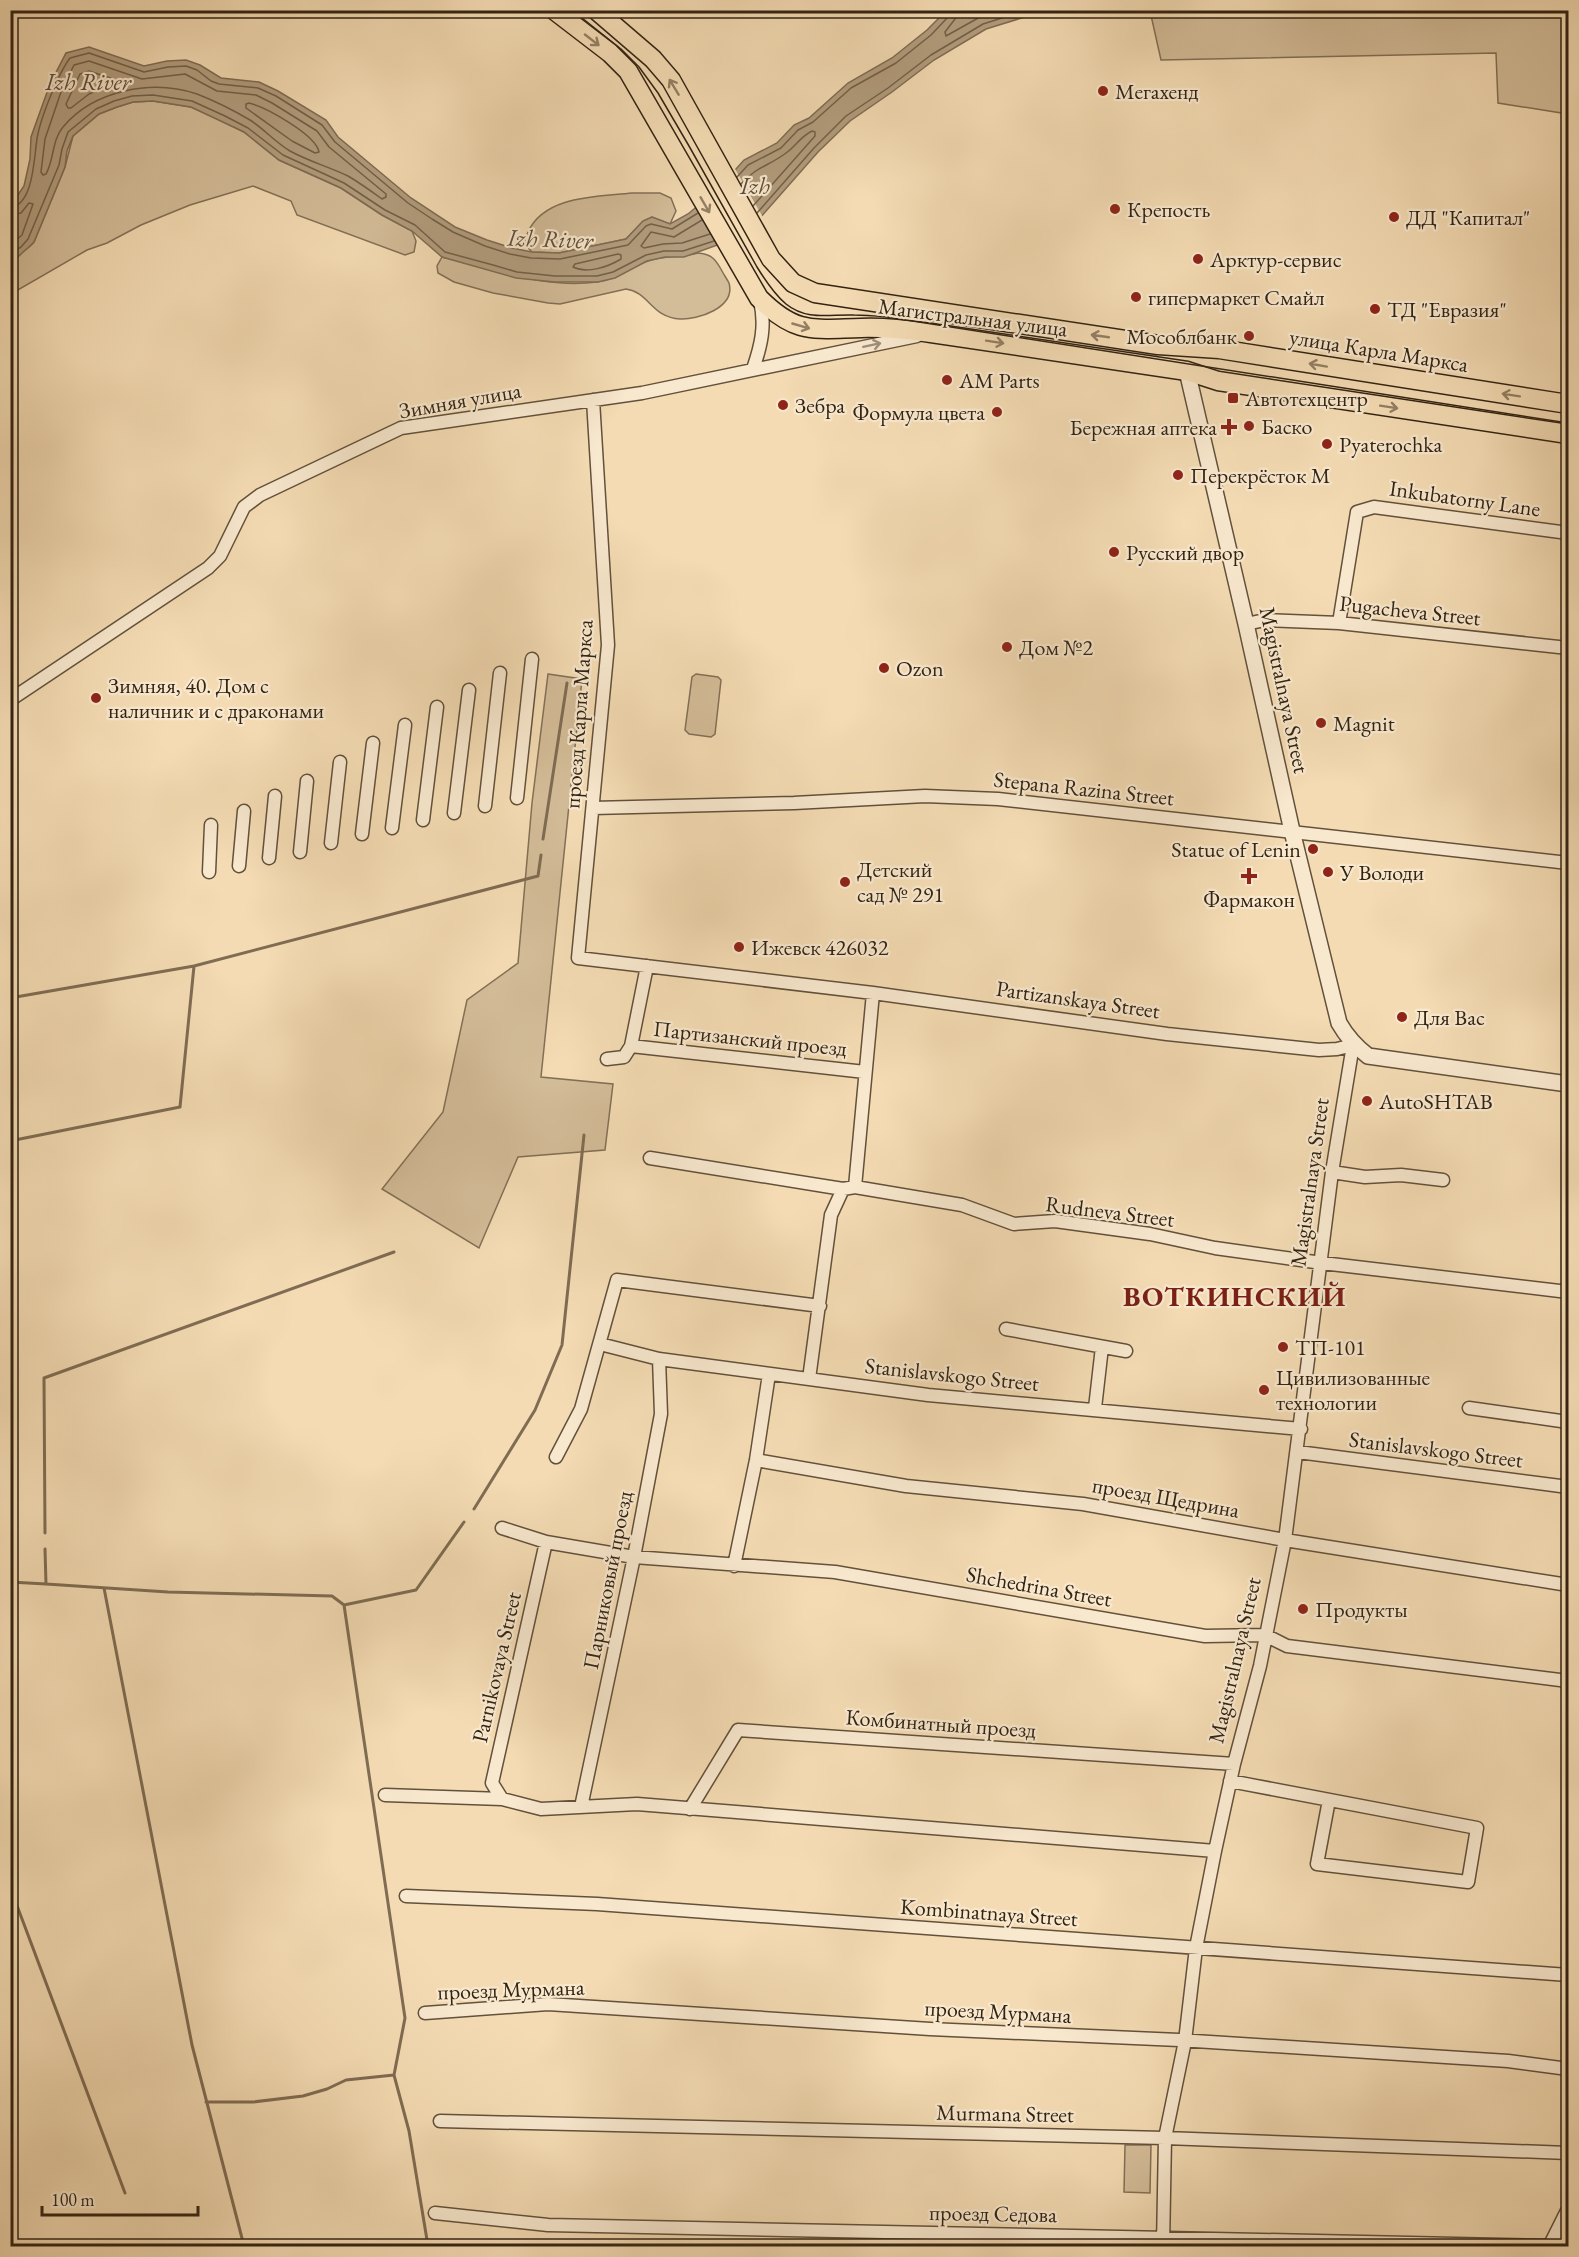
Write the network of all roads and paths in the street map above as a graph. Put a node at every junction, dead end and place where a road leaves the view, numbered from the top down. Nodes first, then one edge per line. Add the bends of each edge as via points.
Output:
1 (554, 10) edge
2 (596, 10) edge
3 (759, 298) junction
4 (932, 333) junction
5 (1182, 348) junction
6 (753, 369) junction
7 (1187, 372) junction
8 (593, 400) junction
9 (1569, 404) edge
10 (1569, 434) edge
11 (1569, 533) edge
12 (1339, 623) junction
13 (1246, 624) junction
14 (1569, 648) edge
15 (532, 659) dead end
16 (500, 673) dead end
17 (469, 690) dead end
18 (10, 700) edge
19 (437, 707) dead end
20 (405, 725) dead end
21 (373, 743) dead end
22 (340, 762) dead end
23 (307, 781) dead end
24 (275, 796) dead end
25 (516, 798) dead end
26 (485, 806) dead end
27 (594, 808) junction
28 (244, 811) dead end
29 (454, 813) dead end
30 (423, 820) dead end
31 (211, 825) dead end
32 (392, 828) dead end
33 (1292, 831) junction
34 (362, 834) dead end
35 (331, 843) dead end
36 (300, 852) dead end
37 (269, 858) dead end
38 (1569, 863) edge
39 (238, 866) dead end
40 (209, 872) dead end
41 (578, 958) joint
42 (646, 966) junction
43 (873, 993) junction
44 (1353, 1045) junction
45 (631, 1046) junction
46 (607, 1059) dead end
47 (865, 1072) junction
48 (1569, 1084) edge
49 (651, 1158) dead end
50 (1332, 1172) junction
51 (1443, 1180) dead end
52 (849, 1188) junction
53 (1322, 1263) junction
54 (1569, 1292) edge
55 (820, 1306) junction
56 (1006, 1329) dead end
57 (600, 1344) junction
58 (1102, 1347) junction
59 (1126, 1351) dead end
60 (659, 1359) junction
61 (769, 1374) junction
62 (809, 1379) junction
63 (1095, 1408) junction
64 (1468, 1408) dead end
65 (1569, 1422) edge
66 (1301, 1429) junction
67 (1298, 1452) junction
68 (556, 1457) dead end
69 (756, 1460) junction
70 (1569, 1487) edge
71 (502, 1528) dead end
72 (1286, 1540) junction
73 (546, 1542) junction
74 (634, 1557) junction
75 (734, 1566) junction
76 (1569, 1585) edge
77 (1265, 1635) junction
78 (1569, 1681) edge
79 (1234, 1764) junction
80 (1230, 1781) junction
81 (385, 1795) dead end
82 (502, 1799) junction
83 (1329, 1800) junction
84 (581, 1807) junction
85 (690, 1809) junction
86 (1215, 1851) junction
87 (406, 1896) dead end
88 (1196, 1948) junction
89 (1569, 1975) edge
90 (426, 2013) dead end
91 (1185, 2040) junction
92 (1569, 2069) edge
93 (440, 2121) dead end
94 (1165, 2138) junction
95 (1569, 2153) edge
96 (1569, 2212) edge
97 (435, 2213) dead end
98 (1163, 2242) edge
99 (1551, 2246) edge

1 -> 3 main road, Магистральная улица via 627,71
5 -> 2 main road, Магистральная улица via 834,297 793,283 771,259 670,80 653,59
3 -> 4 main road, Магистральная улица via 776,315 797,326
3 - 6 street via 764,315 763,333
6 -> 4 street, Зимняя улица
4 -> 7 main road, Магистральная улица
5 - 7 main road, Magistralnaya Street
9 -> 5 main road, улица Карла Маркса via 1219,349
6 - 8 street, Зимняя улица
7 -> 10 main road via 1218,381
7 - 13 street, Magistralnaya Street
8 - 18 street, Зимняя улица via 401,428 260,495 244,507 220,556 208,568
8 - 27 street, проезд Карла Маркса via 608,645
11 - 12 street, Inkubatorny Lane via 1374,507 1357,512
12 - 13 street, Pugacheva Street via 1265,620
12 - 14 street, Pugacheva Street
13 - 33 street, Magistralnaya Street
15 - 25 street
16 - 26 street
17 - 29 street
19 - 30 street
20 - 32 street
21 - 34 street
22 - 35 street
23 - 36 street
24 - 37 street
27 - 33 street, Stepana Razina Street via 794,804 925,796 998,799
27 - 41 street, проезд Карла Маркса
28 - 39 street
31 - 40 street
33 - 38 street, Stepana Razina Street
33 - 44 street, Magistralnaya Street via 1340,1023
41 - 42 street, Partizanskaya Street
42 - 43 street, Partizanskaya Street
42 - 45 street
43 - 44 street, Partizanskaya Street via 1167,1034 1319,1050
43 - 47 street, Партизанский проезд
44 - 48 street via 1368,1056
44 - 50 street, Magistralnaya Street
45 - 46 street via 624,1057
45 - 47 street, Партизанский проезд
47 - 52 street, Партизанский проезд
49 - 52 street, Rudneva Street
50 - 51 street
50 - 53 street, Magistralnaya Street
52 - 53 street, Rudneva Street via 962,1204 1014,1224 1055,1221
52 - 55 street, Партизанский проезд via 831,1215
53 - 54 street, Rudneva Street
53 - 66 street, Magistralnaya Street
55 - 57 street via 617,1280
55 - 62 street, Партизанский проезд
56 - 58 street
57 - 60 street, Stanislavskogo Street
57 - 68 street via 581,1409
58 - 59 street
58 - 63 street
60 - 61 street, Stanislavskogo Street
60 - 74 street, Парниковый проезд via 661,1414
61 - 62 street, Stanislavskogo Street
61 - 69 street
62 - 63 street, Stanislavskogo Street via 928,1395
63 - 66 street, Stanislavskogo Street
64 - 65 street
66 - 67 street, Magistralnaya Street
67 - 70 street, Stanislavskogo Street
67 - 72 street, Magistralnaya Street
69 - 72 street, проезд Щедрина via 906,1486 1083,1504
69 - 75 street
71 - 73 street, Shchedrina Street
72 - 76 street, проезд Щедрина
72 - 77 street, Magistralnaya Street
73 - 74 street, Shchedrina Street
73 - 82 street, Parnikovaya Street via 492,1783
74 - 75 street, Shchedrina Street
74 - 84 street, Парниковый проезд
75 - 77 street, Shchedrina Street via 835,1572 1205,1636
77 - 78 street, Shchedrina Street via 1287,1646
77 - 79 street, Magistralnaya Street
79 - 80 street, Magistralnaya Street
79 - 85 street, Комбинатный проезд via 738,1730
80 - 83 street
80 - 86 street, Magistralnaya Street
81 - 82 street
82 - 84 street via 540,1809
83 - 83 street via 1317,1864 1468,1882 1477,1828
84 - 85 street via 637,1804
85 - 86 street
86 - 88 street, Magistralnaya Street
87 - 88 street, Kombinatnaya Street via 597,1904
88 - 89 street, Kombinatnaya Street
88 - 91 street, Magistralnaya Street
90 - 91 street, проезд Мурмана via 548,2004 930,2029
91 - 92 street, проезд Мурмана via 1508,2061
91 - 94 street, Magistralnaya Street
93 - 94 street, Murmana Street
94 - 95 street, Murmana Street
94 - 98 street, Magistralnaya Street
96 - 99 street
97 - 98 street, проезд Седова via 548,2226
98 - 99 street, проезд Седова

